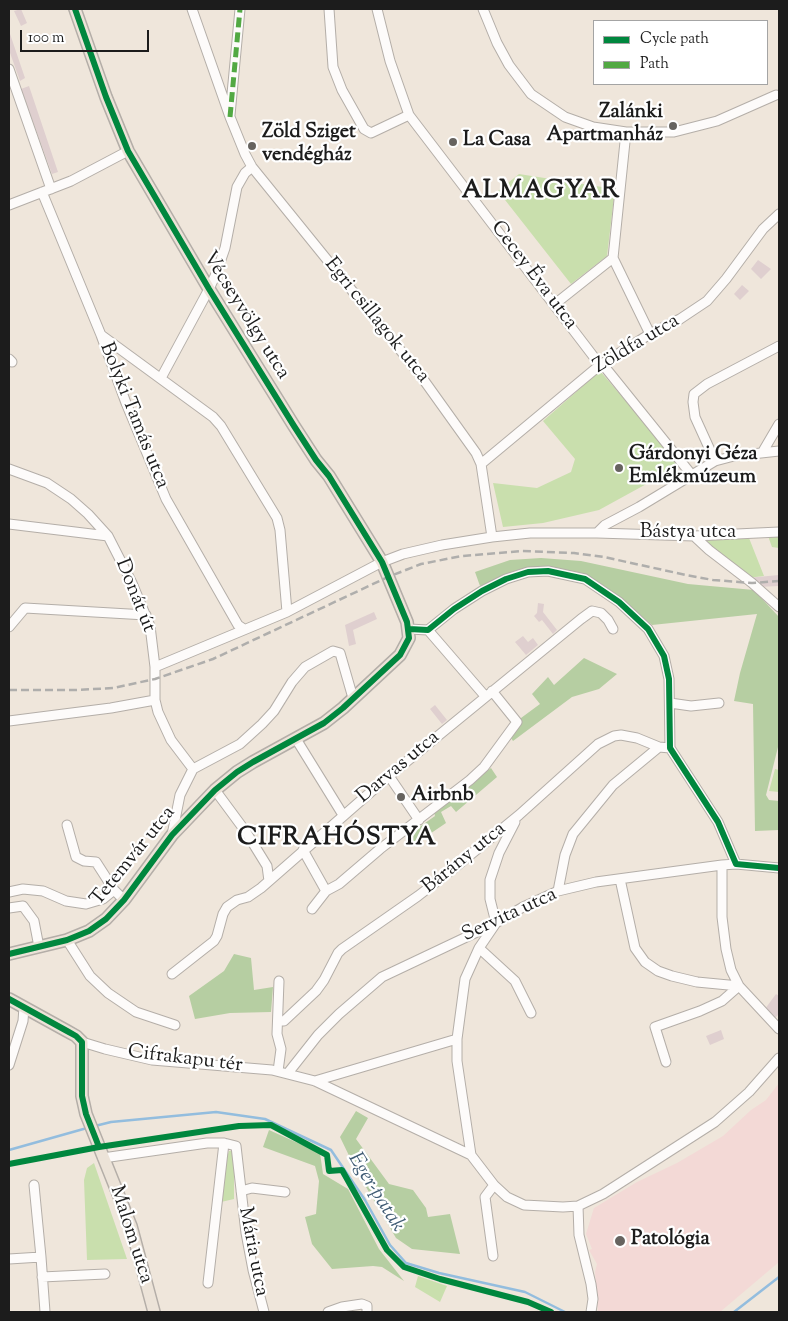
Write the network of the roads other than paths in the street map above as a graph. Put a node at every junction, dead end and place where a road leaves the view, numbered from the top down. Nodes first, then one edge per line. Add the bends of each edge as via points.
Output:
1 (75, 9) edge
2 (192, 9) edge
3 (240, 9) edge
4 (329, 9) edge
5 (377, 9) edge
6 (483, 9) edge
7 (9, 70) edge
8 (778, 96) edge
9 (410, 115) junction
10 (230, 118) junction
11 (626, 132) junction
12 (128, 151) junction
13 (252, 167) junction
14 (46, 191) junction
15 (9, 205) edge
16 (779, 214) edge
17 (613, 258) junction
18 (209, 289) junction
19 (555, 304) junction
20 (650, 334) junction
21 (101, 335) junction
22 (779, 346) edge
23 (600, 365) junction
24 (161, 378) junction
25 (779, 424) edge
26 (779, 451) edge
27 (762, 453) junction
28 (715, 460) junction
29 (482, 464) junction
30 (9, 469) edge
31 (691, 474) junction
32 (9, 524) edge
33 (779, 532) edge
34 (598, 533) junction
35 (108, 536) junction
36 (492, 536) junction
37 (694, 536) junction
38 (382, 562) junction
39 (779, 607) edge
40 (287, 612) junction
41 (146, 615) junction
42 (9, 627) edge
43 (244, 629) junction
44 (409, 629) junction
45 (613, 629) dead end
46 (428, 630) junction
47 (155, 667) junction
48 (489, 694) junction
49 (353, 698) junction
50 (155, 700) junction
51 (670, 703) junction
52 (719, 703) dead end
53 (9, 721) edge
54 (296, 739) junction
55 (659, 747) junction
56 (670, 748) junction
57 (194, 768) junction
58 (389, 776) junction
59 (215, 790) junction
60 (343, 815) junction
61 (519, 815) junction
62 (419, 820) junction
63 (67, 825) dead end
64 (172, 835) junction
65 (303, 850) junction
66 (736, 864) junction
67 (722, 865) junction
68 (779, 868) edge
69 (620, 879) junction
70 (269, 881) junction
71 (114, 890) junction
72 (326, 891) junction
73 (558, 891) junction
74 (9, 892) edge
75 (124, 900) junction
76 (9, 908) edge
77 (312, 909) dead end
78 (496, 923) junction
79 (67, 940) junction
80 (39, 947) junction
81 (480, 948) junction
82 (9, 954) edge
83 (172, 974) dead end
84 (279, 981) dead end
85 (739, 986) junction
86 (9, 999) edge
87 (24, 1007) junction
88 (531, 1013) dead end
89 (278, 1021) junction
90 (175, 1025) dead end
91 (779, 1028) edge
92 (457, 1039) junction
93 (82, 1042) junction
94 (779, 1058) edge
95 (666, 1062) dead end
96 (9, 1065) edge
97 (275, 1071) junction
98 (288, 1073) junction
99 (314, 1081) junction
100 (224, 1143) junction
101 (471, 1155) junction
102 (103, 1158) junction
103 (34, 1185) dead end
104 (494, 1185) junction
105 (240, 1191) junction
106 (285, 1192) dead end
107 (578, 1206) junction
108 (493, 1256) dead end
109 (41, 1258) junction
110 (9, 1259) edge
111 (105, 1274) dead end
112 (42, 1277) junction
113 (208, 1283) dead end
114 (45, 1312) edge
115 (154, 1312) edge
116 (264, 1312) edge
117 (328, 1312) edge
118 (367, 1312) edge
119 (591, 1312) edge

1 - 12 main road, Vécseyvölgy utca
2 - 10 street, Egri csillagok utca
3 - 10 street, Egri csillagok utca
4 - 9 street via 333,67 364,129 371,133
5 - 9 street, Cecey Éva utca via 390,61
6 - 11 street via 505,58 531,94 565,117 593,127
7 - 14 street, Bolyki Tamás utca
8 - 11 street via 717,121 674,132
9 - 19 street, Cecey Éva utca
10 - 13 street, Egri csillagok utca
11 - 17 street
12 - 14 street
12 - 18 main road, Vécseyvölgy utca
13 - 18 street via 237,187 224,248
13 - 29 street, Egri csillagok utca via 418,372
14 - 15 street
14 - 21 street, Bolyki Tamás utca
16 - 20 street, Zöldfa utca via 763,228 707,301
17 - 19 street
17 - 20 street
18 - 24 street
18 - 38 main road, Vécseyvölgy utca
19 - 23 street, Cecey Éva utca
20 - 23 street, Zöldfa utca
21 - 24 street
21 - 43 street, Bolyki Tamás utca via 166,498 233,617
22 - 28 street via 694,394 695,417
23 - 29 street, Zöldfa utca
23 - 31 street, Cecey Éva utca
24 - 40 street via 221,426 277,518
25 - 27 street
26 - 27 street
27 - 28 street
28 - 31 street
29 - 36 street, Egri csillagok utca
30 - 35 street, Donát út via 47,483 71,499
31 - 34 street via 605,525
32 - 35 street
33 - 37 street, Bástya utca
34 - 36 street, Bástya utca
34 - 37 street, Bástya utca
35 - 41 street, Donát út
36 - 38 street, Bástya utca via 403,554
37 - 39 street
38 - 40 street
38 - 44 main road, Vécseyvölgy utca
40 - 43 street
41 - 42 street via 25,608
41 - 47 street, Donát út
43 - 47 street
44 - 46 street
44 - 49 main road, Tetemvár utca via 408,643 400,654
45 - 48 street, Darvas utca via 601,613 592,611
46 - 48 street
46 - 51 street via 454,609 506,579 528,572 548,571 585,579 619,602 648,629 664,656
47 - 50 street, Donát út
48 - 58 street, Darvas utca
48 - 62 street via 517,722 484,767
49 - 54 main road, Tetemvár utca via 324,723
49 - 57 street via 340,654 333,650 305,667 274,711 240,744
50 - 53 street
50 - 57 street, Donát út via 171,740
51 - 52 street via 691,706
51 - 56 street
54 - 59 main road, Tetemvár utca via 237,772
54 - 60 street
55 - 56 street, Bárány utca
55 - 61 street, Bárány utca via 637,738 614,736 598,744
55 - 73 street via 613,785 573,834
56 - 66 street via 718,822
57 - 64 street, Tetemvár utca via 180,794
58 - 60 street, Darvas utca
58 - 62 street
59 - 64 main road, Tetemvár utca
59 - 70 street via 267,866
60 - 65 street, Darvas utca
61 - 78 street via 499,853 490,880 490,899
61 - 89 street, Bárány utca via 418,896 342,949 316,991 284,1021
62 - 72 street
63 - 71 street, Tetemvár utca via 76,857 96,862
64 - 75 main road, Tetemvár utca
65 - 70 street, Darvas utca
65 - 72 street
66 - 67 street, Servita utca
66 - 68 street, Servita utca
67 - 69 street, Servita utca
67 - 85 street via 726,949
69 - 73 street, Servita utca
69 - 85 street via 635,948 645,962 672,976
70 - 83 street, Darvas utca via 248,897 227,907 214,941
71 - 74 street via 103,899 86,904 66,901 43,891 23,889
71 - 75 street, Tetemvár utca
72 - 77 street
73 - 78 street, Servita utca
75 - 79 main road, Tetemvár utca via 89,931
76 - 80 street via 23,906 34,921
78 - 81 street
78 - 98 street, Servita utca via 382,977 338,1014
79 - 80 main road, Tetemvár utca
79 - 90 street via 90,976 108,993 136,1012
80 - 82 main road, Tetemvár utca
81 - 88 street via 515,982
81 - 92 street via 465,979
84 - 89 street
85 - 91 street
85 - 95 street via 722,1000 700,1011 654,1027
86 - 87 main road
87 - 93 main road
87 - 96 street via 23,1021
89 - 97 street via 281,1050
92 - 99 street
92 - 101 street via 456,1061
93 - 97 street, Cifrakapu tér via 152,1060
93 - 102 main road via 82,1096
94 - 107 street via 749,1092 715,1122 603,1194
97 - 98 street, Cifrakapu tér
98 - 99 street, Cifrakapu tér
99 - 101 street, Cifrakapu tér
100 - 102 street
100 - 105 street, Mária utca via 236,1146
100 - 113 street
101 - 104 street
102 - 115 main road, Malom utca via 131,1226
103 - 109 street
104 - 107 street via 507,1197 524,1205
104 - 108 street via 485,1197
105 - 106 street, Mária utca via 252,1188
105 - 116 street, Mária utca via 253,1270
107 - 119 street via 579,1235 593,1298
109 - 110 street
109 - 112 street
111 - 112 street
112 - 114 street
117 - 118 street via 362,1304 367,1306

